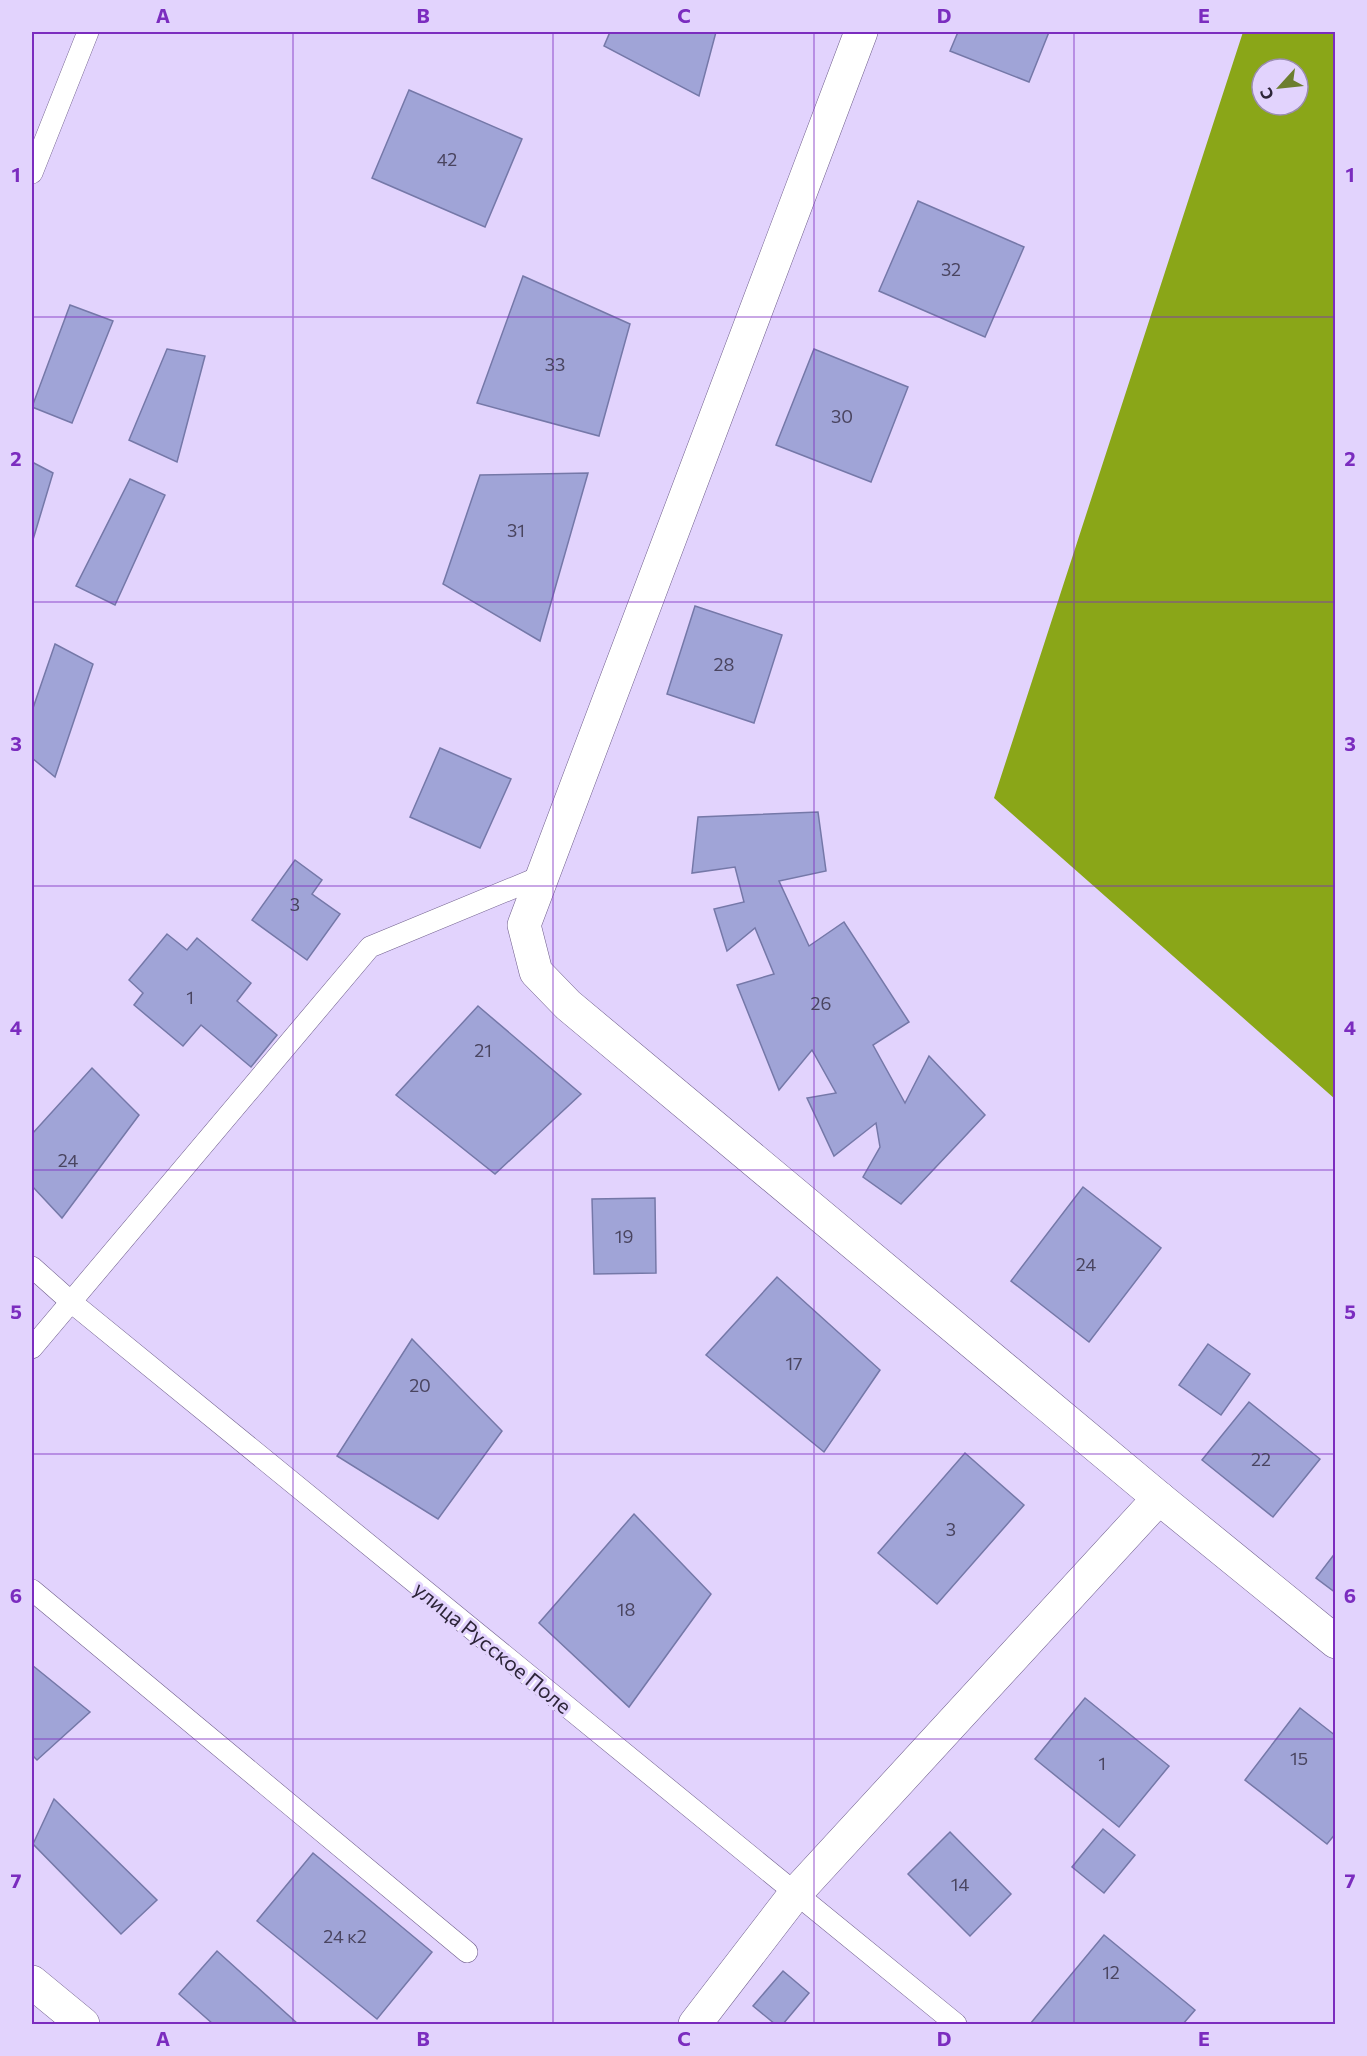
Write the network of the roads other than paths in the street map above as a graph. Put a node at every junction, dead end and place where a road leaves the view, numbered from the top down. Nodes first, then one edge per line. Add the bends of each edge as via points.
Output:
1 (88, 32) edge
2 (861, 32) edge
3 (32, 173) edge
4 (542, 876) junction
5 (32, 1268) edge
6 (70, 1301) junction
7 (32, 1348) edge
8 (1159, 1498) junction
9 (32, 1590) edge
10 (1335, 1642) edge
11 (795, 1894) junction
12 (467, 1952) dead end
13 (32, 1982) edge
14 (83, 2025) edge
15 (695, 2025) edge
16 (956, 2025) edge

1 - 3 lane
2 - 4 street
4 - 6 lane via 370,947
4 - 8 street via 524,924 536,972 568,1005
5 - 6 lane, улица Русское Поле
6 - 7 lane
6 - 11 lane, улица Русское Поле
8 - 10 street
8 - 11 street
9 - 12 lane
11 - 15 street
11 - 16 lane, улица Русское Поле
13 - 14 street

